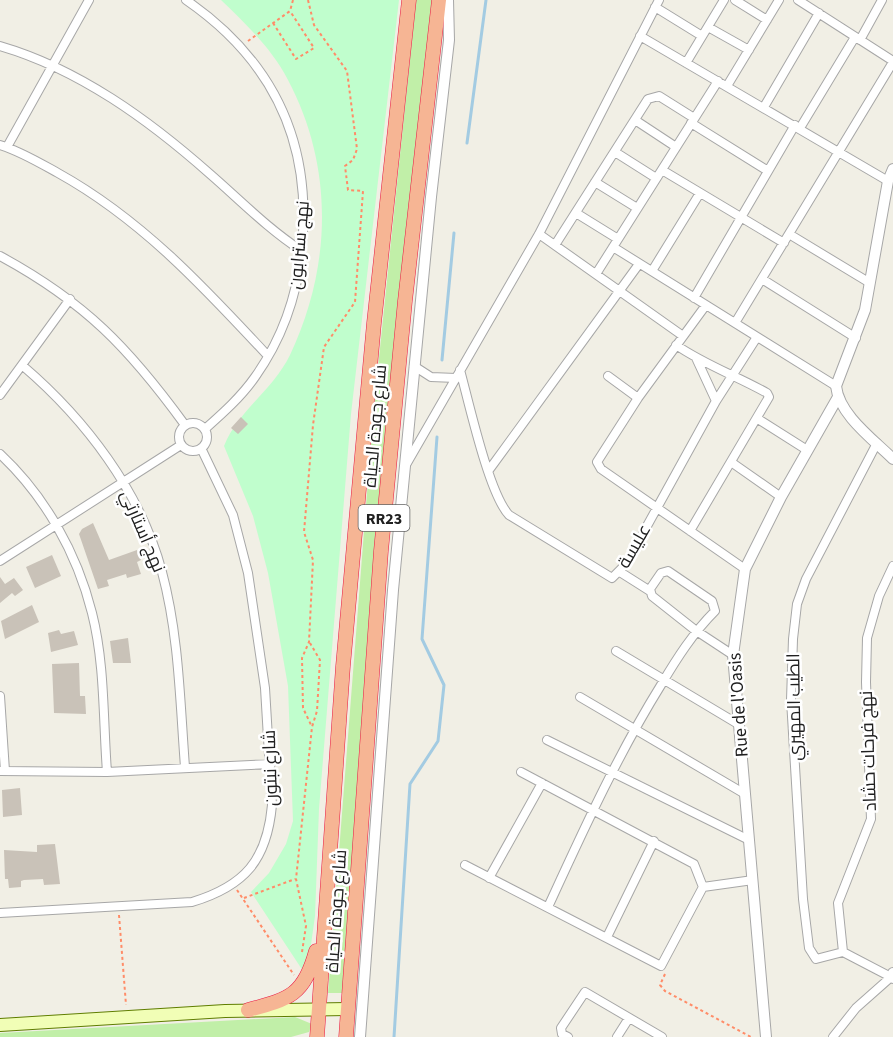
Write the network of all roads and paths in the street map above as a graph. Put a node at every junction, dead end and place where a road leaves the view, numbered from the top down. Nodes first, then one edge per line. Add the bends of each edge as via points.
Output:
1 (89, 0) edge
2 (186, 0) edge
3 (293, 0) edge
4 (308, 0) edge
5 (409, 0) edge
6 (439, 0) edge
7 (447, 0) edge
8 (724, 0) edge
9 (735, 0) edge
10 (779, 0) edge
11 (798, 0) edge
12 (882, 0) edge
13 (657, 4) edge
14 (290, 11) junction
15 (819, 13) junction
16 (767, 20) junction
17 (273, 23) junction
18 (708, 27) junction
19 (640, 36) junction
20 (702, 36) junction
21 (857, 38) junction
22 (0, 46) edge
23 (240, 46) junction
24 (749, 50) junction
25 (893, 62) edge
26 (686, 63) junction
27 (54, 65) junction
28 (718, 81) junction
29 (728, 86) junction
30 (764, 107) junction
31 (635, 120) junction
32 (693, 121) junction
33 (797, 126) junction
34 (3, 146) edge
35 (676, 147) junction
36 (840, 151) junction
37 (615, 152) junction
38 (893, 169) edge
39 (662, 170) junction
40 (768, 171) junction
41 (656, 178) junction
42 (596, 182) junction
43 (891, 184) edge
44 (700, 193) junction
45 (637, 208) junction
46 (576, 213) junction
47 (741, 217) junction
48 (539, 234) junction
49 (787, 238) junction
50 (615, 243) junction
51 (555, 245) junction
52 (302, 251) junction
53 (0, 256) edge
54 (639, 264) junction
55 (652, 271) junction
56 (596, 274) junction
57 (762, 279) junction
58 (870, 283) junction
59 (619, 291) junction
60 (694, 298) junction
61 (70, 300) junction
62 (706, 305) junction
63 (735, 323) junction
64 (683, 336) junction
65 (757, 337) junction
66 (856, 338) junction
67 (676, 345) junction
68 (268, 356) junction
69 (697, 360) junction
70 (23, 366) junction
71 (414, 366) junction
72 (458, 374) junction
73 (733, 374) junction
74 (608, 376) dead end
75 (837, 392) junction
76 (0, 395) edge
77 (638, 398) junction
78 (716, 401) junction
79 (758, 419) junction
80 (185, 425) junction
81 (205, 429) junction
82 (877, 443) junction
83 (181, 445) junction
84 (201, 448) junction
85 (807, 450) junction
86 (0, 454) edge
87 (893, 459) edge
88 (732, 462) junction
89 (407, 463) junction
90 (489, 470) junction
91 (123, 483) junction
92 (781, 497) junction
93 (657, 507) junction
94 (56, 525) junction
95 (690, 531) junction
96 (0, 561) edge
97 (893, 566) edge
98 (745, 569) junction
99 (620, 572) junction
100 (650, 591) junction
101 (695, 630) junction
102 (309, 642) junction
103 (616, 651) dead end
104 (733, 655) junction
105 (665, 678) junction
106 (0, 696) edge
107 (580, 697) dead end
108 (738, 724) junction
109 (312, 727) junction
110 (633, 729) junction
111 (547, 740) dead end
112 (271, 765) junction
113 (185, 767) junction
114 (2, 771) edge
115 (107, 772) junction
116 (521, 772) dead end
117 (611, 773) junction
118 (542, 783) junction
119 (745, 794) junction
120 (592, 810) junction
121 (749, 840) junction
122 (654, 841) junction
123 (465, 865) dead end
124 (489, 878) junction
125 (296, 879) junction
126 (753, 880) junction
127 (233, 886) junction
128 (703, 887) junction
129 (244, 898) junction
130 (119, 906) junction
131 (549, 907) junction
132 (0, 913) edge
133 (324, 923) junction
134 (608, 937) junction
135 (843, 952) junction
136 (301, 959) dead end
137 (661, 966) junction
138 (300, 971) dead end
139 (892, 976) edge
140 (319, 1009) junction
141 (347, 1009) junction
142 (248, 1010) junction
143 (126, 1017) junction
144 (629, 1018) junction
145 (0, 1025) edge
146 (317, 1037) edge
147 (346, 1037) edge
148 (360, 1037) edge
149 (568, 1037) edge
150 (616, 1037) edge
151 (662, 1037) edge
152 (751, 1037) edge
153 (766, 1037) edge
154 (833, 1037) edge

1 - 27 street
2 - 23 street, نهج سترابون
3 - 14 path
4 - 102 path via 314,25 347,71 357,149 353,160 345,166 348,190 363,190 355,302 324,346 313,425 304,532 313,560
5 - 133 highway, شارع جودة الحياة / RR23 via 370,368
6 - 141 highway, شارع جودة الحياة / RR23 via 381,551
7 - 71 street via 449,40
8 - 18 street
9 - 16 street
10 - 16 street
11 - 15 street
12 - 21 street
13 - 19 street
13 - 20 street
14 - 17 path
14 - 17 path via 314,48 296,59
15 - 21 street
15 - 30 street
16 - 24 street
17 - 23 path
18 - 20 street
18 - 24 street
19 - 26 street
19 - 48 street
20 - 26 street
21 - 25 street
21 - 33 street
22 - 27 street
23 - 52 street, نهج سترابون via 274,94 300,163 305,210
24 - 29 street
25 - 36 street
26 - 28 street
27 - 34 street
27 - 52 street via 92,86 175,145 273,231
28 - 29 street
28 - 32 street
29 - 30 street
30 - 33 street
31 - 32 street via 648,99 659,96
31 - 35 street
31 - 37 street
32 - 35 street
32 - 40 street
33 - 36 street
33 - 40 street
34 - 68 street via 75,182 118,210 207,289
35 - 39 street
36 - 43 street
36 - 49 street
37 - 41 street
37 - 42 street
38 - 43 street, Rue de l'Oasis
39 - 41 street
39 - 44 street
40 - 47 street
41 - 45 street
42 - 45 street
42 - 46 street
43 - 58 street, Rue de l'Oasis
44 - 47 street
44 - 55 street
45 - 50 street
46 - 50 street
46 - 51 street
47 - 49 street
47 - 60 street
48 - 51 street
48 - 72 street
49 - 57 street
49 - 58 street
50 - 54 street
50 - 56 street
51 - 56 street
52 - 68 street, نهج سترابون via 292,305
53 - 61 street
54 - 55 street
54 - 59 street
55 - 60 street
56 - 59 street
57 - 63 street
57 - 66 street
58 - 66 street, Rue de l'Oasis
59 - 64 street
59 - 90 street
60 - 62 street
61 - 70 street
61 - 80 street via 106,328 144,369
62 - 63 street
62 - 64 street
63 - 65 street
64 - 67 street
65 - 73 street, عليسة
65 - 75 street
66 - 75 street, Rue de l'Oasis
67 - 69 street
67 - 77 street
68 - 81 street, نهج سترابون via 232,405
69 - 73 street
69 - 78 street
70 - 76 street
70 - 91 street, نهج أستارتي via 89,433
71 - 72 street via 431,377
71 - 89 street
72 - 89 street
72 - 90 street, عليسة
73 - 78 street, عليسة
73 - 79 street via 768,394
74 - 77 street
75 - 82 street via 859,425
75 - 85 street, Rue de l'Oasis
77 - 93 street via 599,457 601,470
78 - 93 street, عليسة
79 - 85 street
79 - 88 street
80 - 81 street via 196,423
80 - 83 street via 179,434
81 - 84 street via 207,440
82 - 87 street
82 - 135 street, الطيب المهيري via 806,579 797,604 793,639 790,700 809,948 816,959
83 - 84 street via 190,450
83 - 91 street
84 - 112 street, شارع نبتون via 233,515 248,573 263,670
85 - 92 street, Rue de l'Oasis
86 - 94 street via 30,484
88 - 92 street
88 - 95 street
89 - 148 street via 393,590
90 - 99 street, عليسة via 497,499 509,515 608,578
91 - 94 street
91 - 113 street, نهج أستارتي via 146,529 164,580 174,630
92 - 98 street, Rue de l'Oasis
93 - 95 street
93 - 99 street, عليسة
94 - 96 street
94 - 115 street via 72,555 92,613 98,644
95 - 98 street
97 - 135 street, نهج فرحات حشاد via 867,638 871,819 838,903
98 - 104 street, Rue de l'Oasis
99 - 100 street
100 - 101 street
100 - 101 street via 661,573 668,572 712,601 715,611
101 - 104 street
101 - 105 street
102 - 109 path via 302,658 303,708
102 - 109 path via 320,660 317,711
103 - 105 street
104 - 108 street, Rue de l'Oasis
105 - 108 street
105 - 110 street
106 - 114 street
107 - 110 street
108 - 119 street, Rue de l'Oasis
109 - 125 path
110 - 117 street
110 - 119 street
111 - 117 street
112 - 113 street
112 - 127 street, شارع نبتون via 272,805 266,842 260,857
113 - 115 street
114 - 115 street
116 - 118 street
117 - 120 street
117 - 121 street
118 - 120 street
118 - 124 street
119 - 121 street, Rue de l'Oasis
120 - 122 street
120 - 131 street
121 - 126 street, Rue de l'Oasis
122 - 128 street via 694,864
122 - 134 street
123 - 124 street
124 - 131 street
125 - 129 path
125 - 136 path via 306,926
126 - 128 street
126 - 153 street, Rue de l'Oasis
127 - 129 path
127 - 130 street, شارع نبتون via 192,902
128 - 137 street
129 - 138 path via 298,982
130 - 132 street, شارع نبتون
130 - 143 path
131 - 134 street
133 - 140 highway, شارع جودة الحياة / RR23
133 - 142 highway via 313,965 299,990 283,1000
134 - 137 street
135 - 139 street
137 - 152 path via 666,969 660,985 665,991
139 - 154 street via 851,1014
140 - 141 main road
140 - 142 main road
140 - 146 highway, شارع جودة الحياة / RR23
141 - 147 highway, شارع جودة الحياة / RR23
142 - 143 main road
143 - 145 main road
144 - 149 street via 583,992 561,1028
144 - 150 street
144 - 151 street

